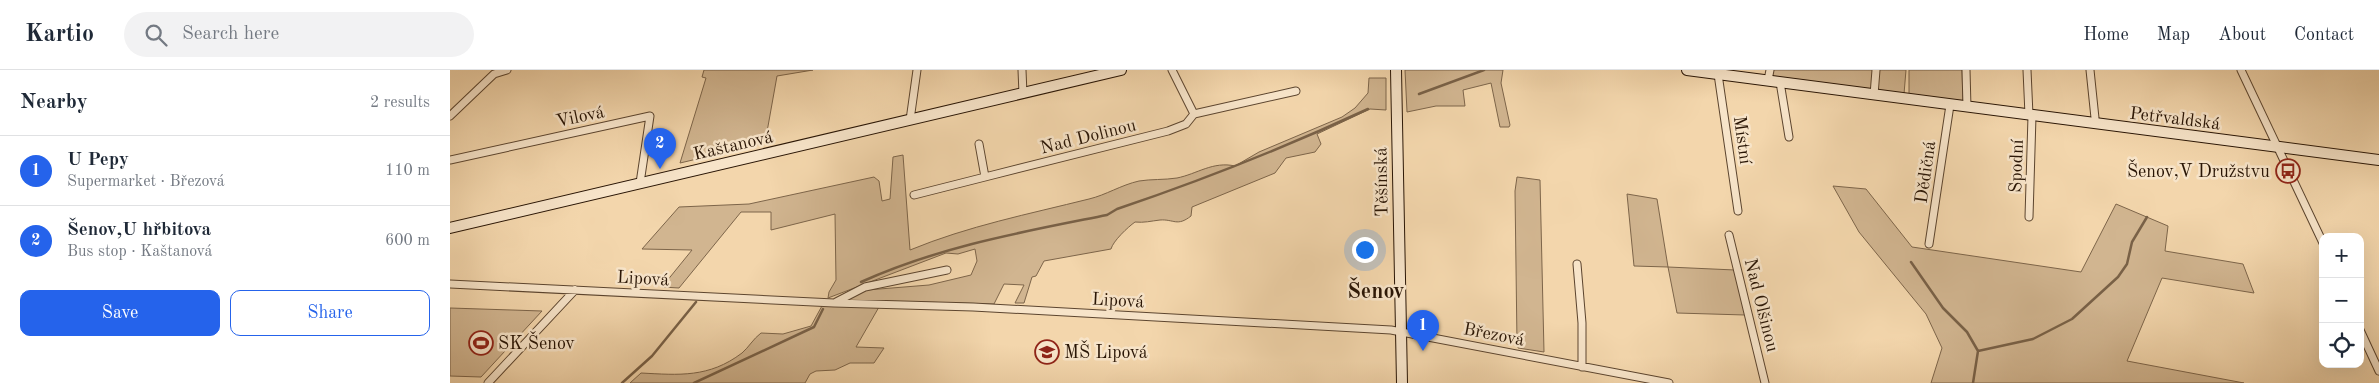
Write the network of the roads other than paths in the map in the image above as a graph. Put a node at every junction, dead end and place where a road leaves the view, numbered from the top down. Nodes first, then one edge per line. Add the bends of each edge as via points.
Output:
1 (507, 70) edge
2 (917, 70) edge
3 (1022, 70) edge
4 (1098, 70) edge
5 (1121, 70) edge
6 (1172, 70) edge
7 (1396, 70) edge
8 (1687, 70) edge
9 (1770, 70) edge
10 (1876, 70) edge
11 (1966, 70) edge
12 (2027, 70) edge
13 (2090, 70) edge
14 (2241, 70) edge
15 (1718, 74) junction
16 (1768, 80) junction
17 (1780, 82) junction
18 (1296, 91) dead end
19 (1022, 92) junction
20 (1874, 95) junction
21 (1950, 105) junction
22 (1967, 107) junction
23 (1194, 114) junction
24 (450, 116) edge
25 (2030, 116) junction
26 (910, 118) junction
27 (2095, 118) dead end
28 (1789, 137) dead end
29 (979, 144) dead end
30 (2277, 147) junction
31 (450, 160) edge
32 (2379, 160) edge
33 (985, 177) junction
34 (640, 180) junction
35 (914, 194) dead end
36 (1738, 211) dead end
37 (2029, 217) dead end
38 (450, 222) edge
39 (450, 228) edge
40 (1729, 235) dead end
41 (2319, 235) edge
42 (1929, 244) dead end
43 (1577, 264) dead end
44 (947, 270) dead end
45 (450, 284) edge
46 (575, 290) junction
47 (834, 303) junction
48 (1401, 331) junction
49 (2364, 339) edge
50 (1582, 367) junction
51 (2379, 371) edge
52 (488, 383) edge
53 (1402, 383) edge
54 (1669, 383) edge
55 (1765, 383) edge

1 - 24 street via 494,74
2 - 26 street
3 - 19 street
4 - 19 main road, Kaštanová
5 - 19 main road, Kaštanová
6 - 23 street
7 - 48 main road, Těšínská
8 - 15 main road, Petřvaldská
9 - 16 street
10 - 20 street
11 - 22 street
12 - 25 street, Spodní
13 - 27 street
14 - 30 street
15 - 16 main road, Petřvaldská
15 - 36 street, Místní
16 - 17 main road, Petřvaldská
17 - 20 main road, Petřvaldská
17 - 28 street
18 - 23 street
19 - 26 main road, Kaštanová
20 - 21 main road, Petřvaldská
21 - 22 main road, Petřvaldská
21 - 42 street, Dědičná
22 - 25 main road, Petřvaldská
23 - 33 street, Nad Dolinou via 1186,124 1168,131
25 - 30 main road, Petřvaldská
25 - 37 street, Spodní
26 - 34 main road, Kaštanová
29 - 33 street
30 - 32 main road, Petřvaldská
30 - 41 street
31 - 34 street, Vilová via 650,116
33 - 35 street, Nad Dolinou
34 - 38 main road, Kaštanová
34 - 39 main road, Kaštanová
40 - 55 street, Nad Olšinou
43 - 50 street
44 - 47 street via 865,287
45 - 46 street, Lipová
46 - 47 street, Lipová
46 - 52 street
47 - 48 street, Lipová via 973,307
48 - 50 street, Březová
48 - 53 main road, Těšínská
49 - 51 street
50 - 54 street, Březová

